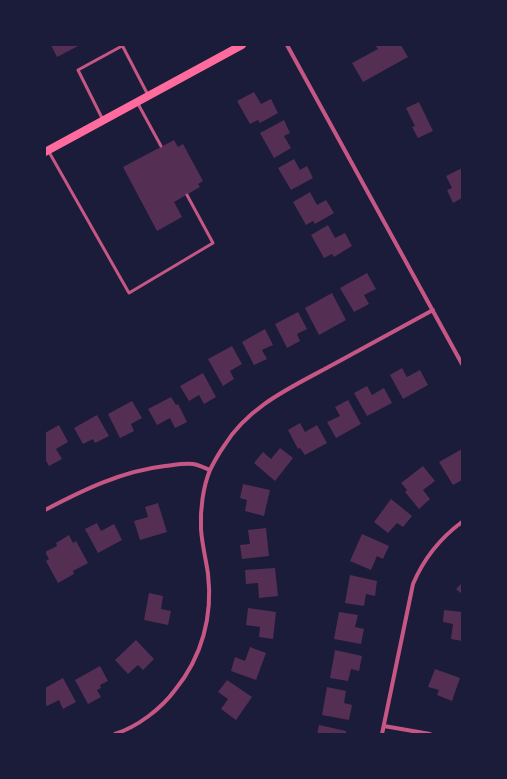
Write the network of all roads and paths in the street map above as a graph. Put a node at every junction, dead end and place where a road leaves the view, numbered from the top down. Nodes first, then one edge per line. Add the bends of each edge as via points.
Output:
1 (242, 45) edge
2 (287, 45) edge
3 (122, 46) edge
4 (149, 96) junction
5 (137, 102) junction
6 (103, 120) junction
7 (161, 146) dead end
8 (46, 151) edge
9 (187, 195) dead end
10 (433, 310) junction
11 (462, 364) edge
12 (210, 470) junction
13 (45, 510) edge
14 (462, 522) edge
15 (384, 726) junction
16 (126, 732) edge
17 (115, 734) edge
18 (382, 734) edge
19 (430, 734) edge

1 - 4 main road
2 - 10 street
3 - 4 lane
3 - 6 lane via 78,70
4 - 5 main road
5 - 6 main road
5 - 7 lane
6 - 8 main road
8 - 9 lane via 129,292 213,242
10 - 11 street
10 - 12 street via 263,405 248,416 236,430
12 - 13 street via 194,464 180,464 131,472 100,483
12 - 16 street via 204,491 201,528 209,585 208,621 203,641 186,676 171,696
14 - 15 street via 432,550 413,584
15 - 18 street
15 - 19 street
16 - 17 street

